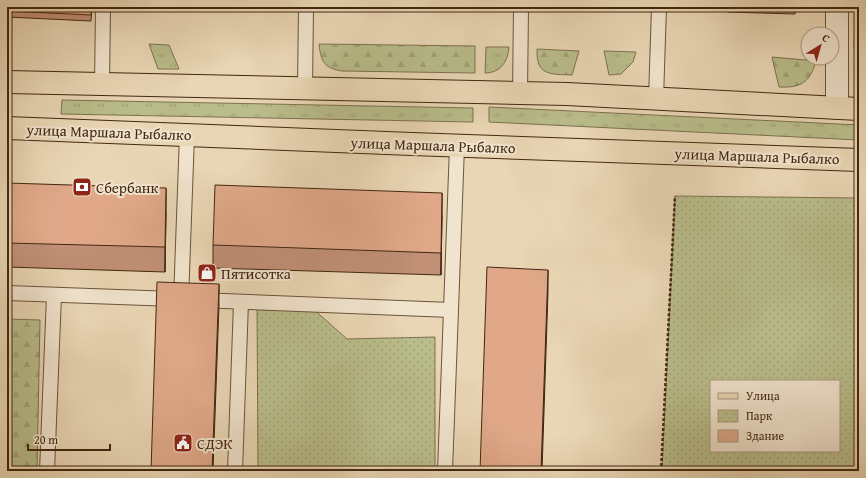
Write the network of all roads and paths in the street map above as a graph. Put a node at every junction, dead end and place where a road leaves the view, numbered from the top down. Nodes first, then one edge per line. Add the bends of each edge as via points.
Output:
1 (103, 7) edge
2 (306, 7) edge
3 (521, 7) edge
4 (659, 7) edge
5 (836, 7) edge
6 (17, 83) edge
7 (102, 85) junction
8 (7, 89) edge
9 (305, 89) junction
10 (520, 93) junction
11 (656, 99) junction
12 (838, 108) junction
13 (859, 109) edge
14 (7, 119) edge
15 (7, 128) edge
16 (30, 129) junction
17 (188, 135) junction
18 (457, 146) junction
19 (859, 160) edge
20 (675, 196) dead end
21 (7, 293) edge
22 (54, 295) junction
23 (181, 300) junction
24 (241, 302) junction
25 (451, 310) junction
26 (47, 471) edge
27 (235, 471) edge
28 (445, 471) edge
29 (661, 471) edge

1 - 7 lane
2 - 9 lane
3 - 10 lane
4 - 11 lane
5 - 12 street
6 - 7 main road
6 - 8 main road
7 - 9 main road
9 - 10 main road
10 - 11 main road
11 - 12 main road
12 - 13 main road
14 - 16 main road
15 - 16 main road, улица Маршала Рыбалко
16 - 17 main road, улица Маршала Рыбалко
17 - 18 main road, улица Маршала Рыбалко
17 - 23 lane
18 - 19 main road, улица Маршала Рыбалко
18 - 25 lane
20 - 29 path
21 - 22 lane
22 - 23 lane
22 - 26 lane
23 - 24 lane
24 - 25 lane
24 - 27 lane
25 - 28 lane

